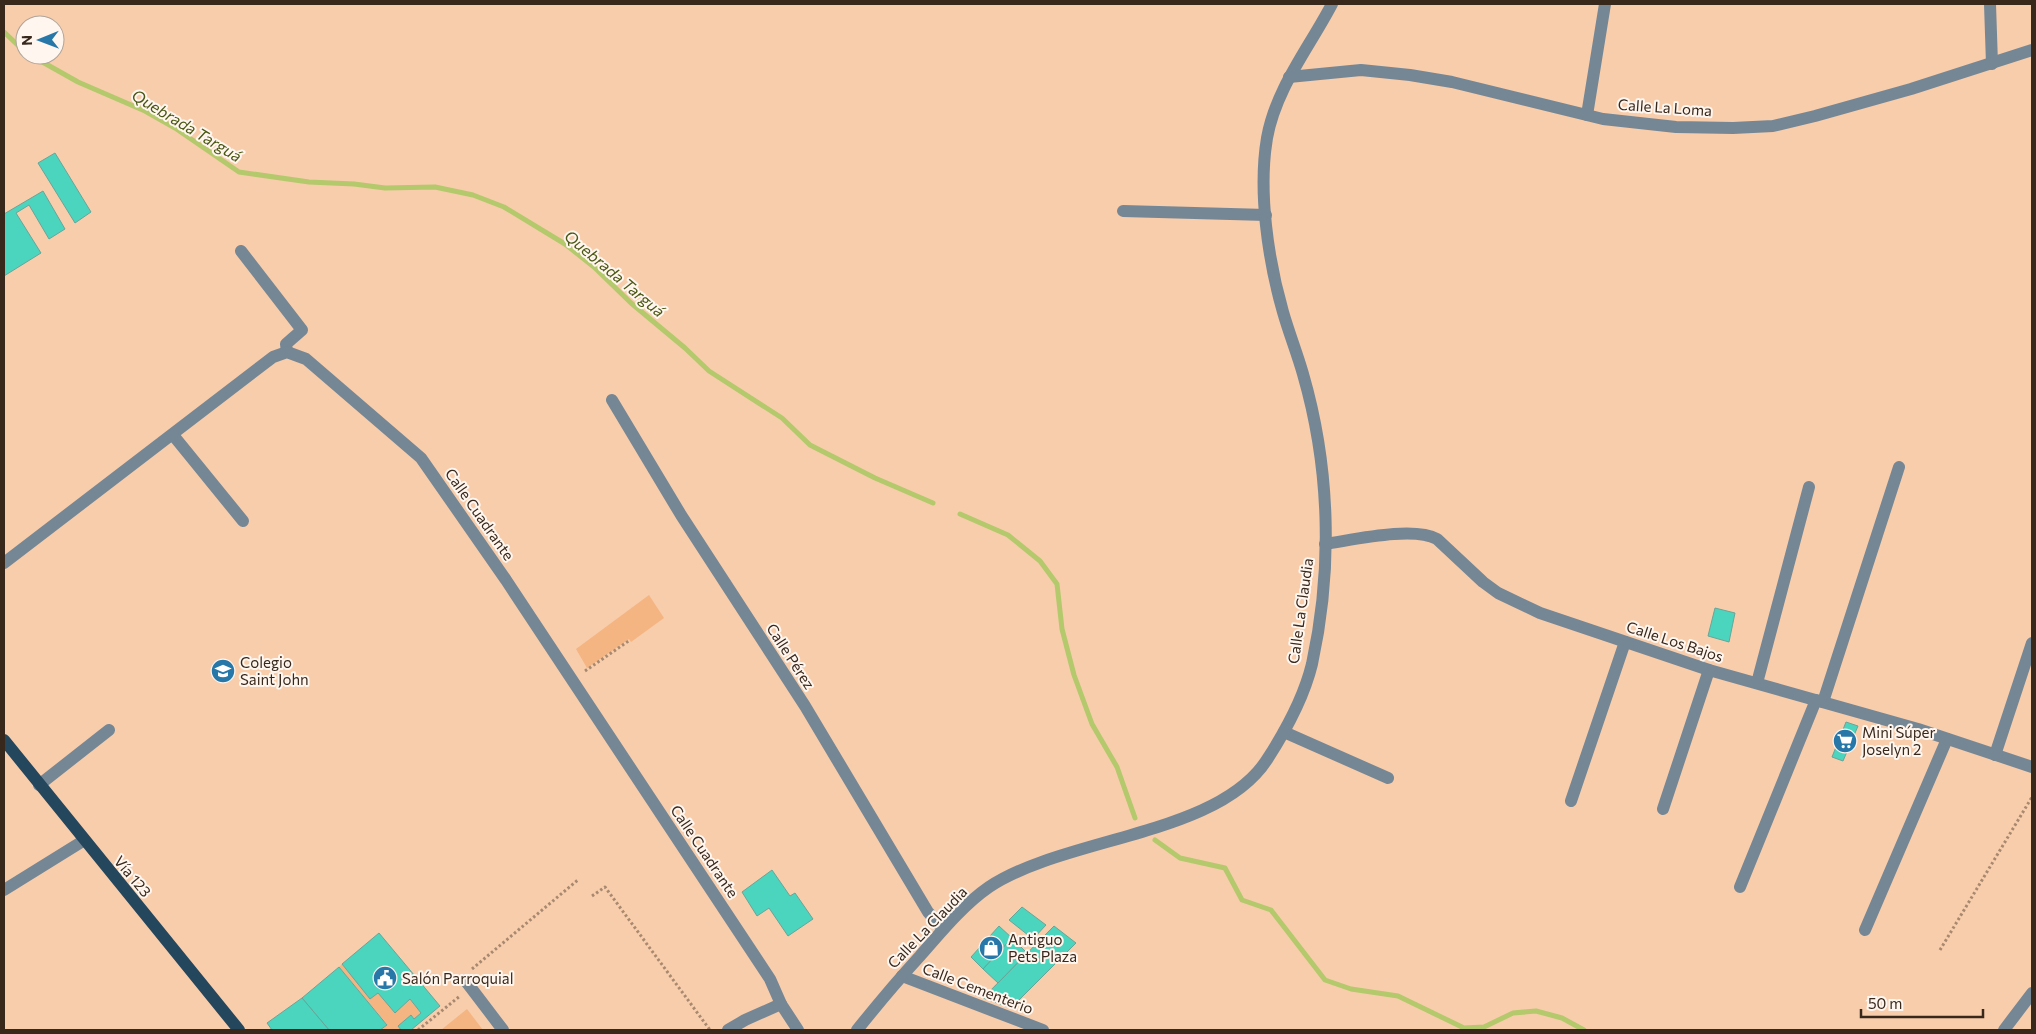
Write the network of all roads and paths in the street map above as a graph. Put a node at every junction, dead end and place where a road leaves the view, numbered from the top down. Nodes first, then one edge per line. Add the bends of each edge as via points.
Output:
1 (1332, 4) edge
2 (1605, 4) edge
3 (1990, 4) edge
4 (2032, 50) edge
5 (1992, 64) junction
6 (1290, 77) junction
7 (1587, 115) junction
8 (1123, 212) dead end
9 (1266, 215) junction
10 (240, 251) dead end
11 (287, 352) junction
12 (612, 400) dead end
13 (173, 435) junction
14 (1899, 468) dead end
15 (1809, 487) dead end
16 (243, 522) dead end
17 (1325, 544) junction
18 (4, 563) edge
19 (630, 640) dead end
20 (1625, 642) junction
21 (2032, 643) edge
22 (1709, 670) junction
23 (585, 671) dead end
24 (1757, 683) junction
25 (1819, 701) junction
26 (109, 730) dead end
27 (1284, 732) junction
28 (1947, 739) junction
29 (4, 740) edge
30 (1995, 754) junction
31 (2032, 767) edge
32 (1388, 778) dead end
33 (39, 785) junction
34 (2032, 797) edge
35 (1571, 801) dead end
36 (1662, 808) dead end
37 (83, 841) junction
38 (579, 879) dead end
39 (1740, 887) dead end
40 (4, 890) edge
41 (592, 896) dead end
42 (943, 929) junction
43 (1865, 930) dead end
44 (1940, 950) dead end
45 (902, 976) junction
46 (468, 984) junction
47 (2032, 993) edge
48 (780, 1004) junction
49 (239, 1030) edge
50 (418, 1030) edge
51 (503, 1030) edge
52 (710, 1030) edge
53 (728, 1030) edge
54 (798, 1030) edge
55 (857, 1030) edge
56 (1043, 1030) edge
57 (2004, 1030) edge

1 - 6 street, Calle La Claudia
2 - 7 street
3 - 5 street
4 - 5 street, Calle La Loma
5 - 7 street, Calle La Loma via 1773,126 1676,127
6 - 7 street, Calle La Loma via 1361,70 1410,74
6 - 9 street, Calle La Claudia via 1280,91 1266,141 1263,175
8 - 9 street
9 - 17 street, Calle La Claudia via 1278,290 1322,453
10 - 11 street via 302,330 286,344
11 - 13 street via 273,357
11 - 48 street, Calle Cuadrante via 306,359 421,458 506,580 770,979
12 - 42 street, Calle Pérez via 681,515 805,706 928,912
13 - 16 street
13 - 18 street
14 - 25 street
15 - 24 street
17 - 20 street, Calle Los Bajos via 1409,533 1429,534 1498,593 1540,613
17 - 27 street, Calle La Claudia via 1311,666
19 - 23 path
20 - 22 street, Calle Los Bajos
20 - 35 street
21 - 30 street
22 - 24 street, Calle Los Bajos
22 - 36 street
24 - 25 street, Calle Los Bajos
25 - 28 street, Calle Los Bajos
25 - 39 street
26 - 33 street
27 - 32 street
27 - 42 street, Calle La Claudia via 1262,769 1234,794 1197,813 1057,857 1010,876 989,888
28 - 30 street, Calle Los Bajos
28 - 43 street
29 - 33 main road, Vía 123
30 - 31 street, Calle Los Bajos
33 - 37 main road, Vía 123
34 - 44 path
37 - 40 street
37 - 49 main road, Vía 123
38 - 46 path via 470,971
41 - 52 path via 605,887
42 - 45 street, Calle La Claudia
45 - 55 street, Calle La Claudia
45 - 56 street, Calle Cementerio
46 - 50 path
46 - 51 street
47 - 57 street
48 - 53 street
48 - 54 street, Calle Cuadrante

